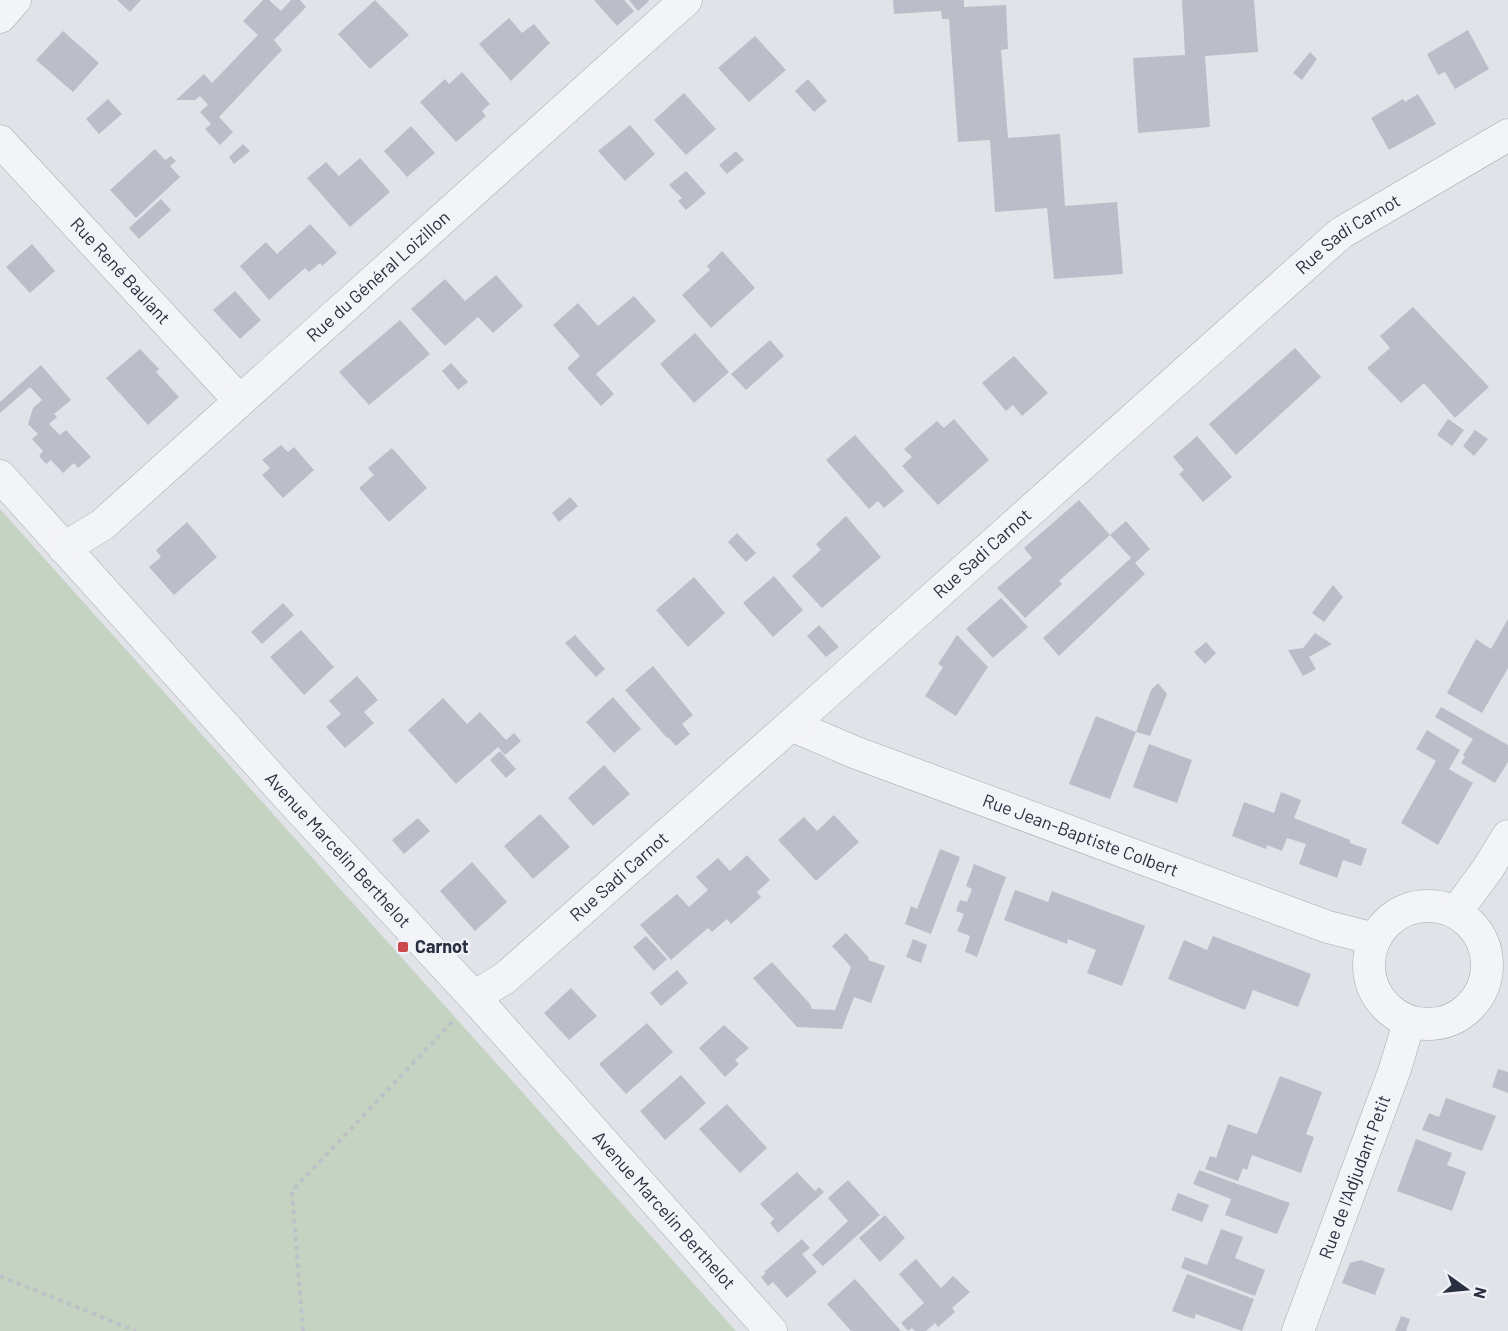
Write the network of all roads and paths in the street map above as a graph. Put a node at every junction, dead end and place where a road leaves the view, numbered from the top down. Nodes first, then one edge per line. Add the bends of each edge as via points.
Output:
1 (15, 0) edge
2 (686, 0) edge
3 (0, 17) edge
4 (1508, 135) edge
5 (0, 141) edge
6 (239, 400) junction
7 (0, 476) edge
8 (64, 548) junction
9 (791, 725) junction
10 (1508, 836) edge
11 (1456, 912) junction
12 (1374, 939) junction
13 (1496, 991) edge
14 (474, 997) junction
15 (1409, 1022) junction
16 (0, 1276) edge
17 (136, 1331) edge
18 (303, 1331) edge
19 (771, 1331) edge
20 (1298, 1331) edge

1 - 3 street
2 - 6 street, Rue du Général Loizillon
4 - 9 street, Rue Sadi Carnot via 1341,233
5 - 6 street, Rue René Baulant
6 - 8 street, Rue du Général Loizillon via 102,525
7 - 8 street, Avenue Marcelin Berthelot
8 - 14 street, Avenue Marcelin Berthelot
9 - 12 street, Rue Jean-Baptiste Colbert via 854,752 1328,927
9 - 14 street, Rue Sadi Carnot via 505,978
10 - 11 street
11 - 12 street via 1437,906 1400,912
11 - 13 street via 1481,936
12 - 15 street via 1369,958 1370,979 1377,997 1391,1013
13 - 15 street via 1445,1023
14 - 18 path via 292,1191
14 - 19 street, Avenue Marcelin Berthelot
15 - 20 street, Rue de l'Adjudant Petit via 1395,1070
16 - 17 path

